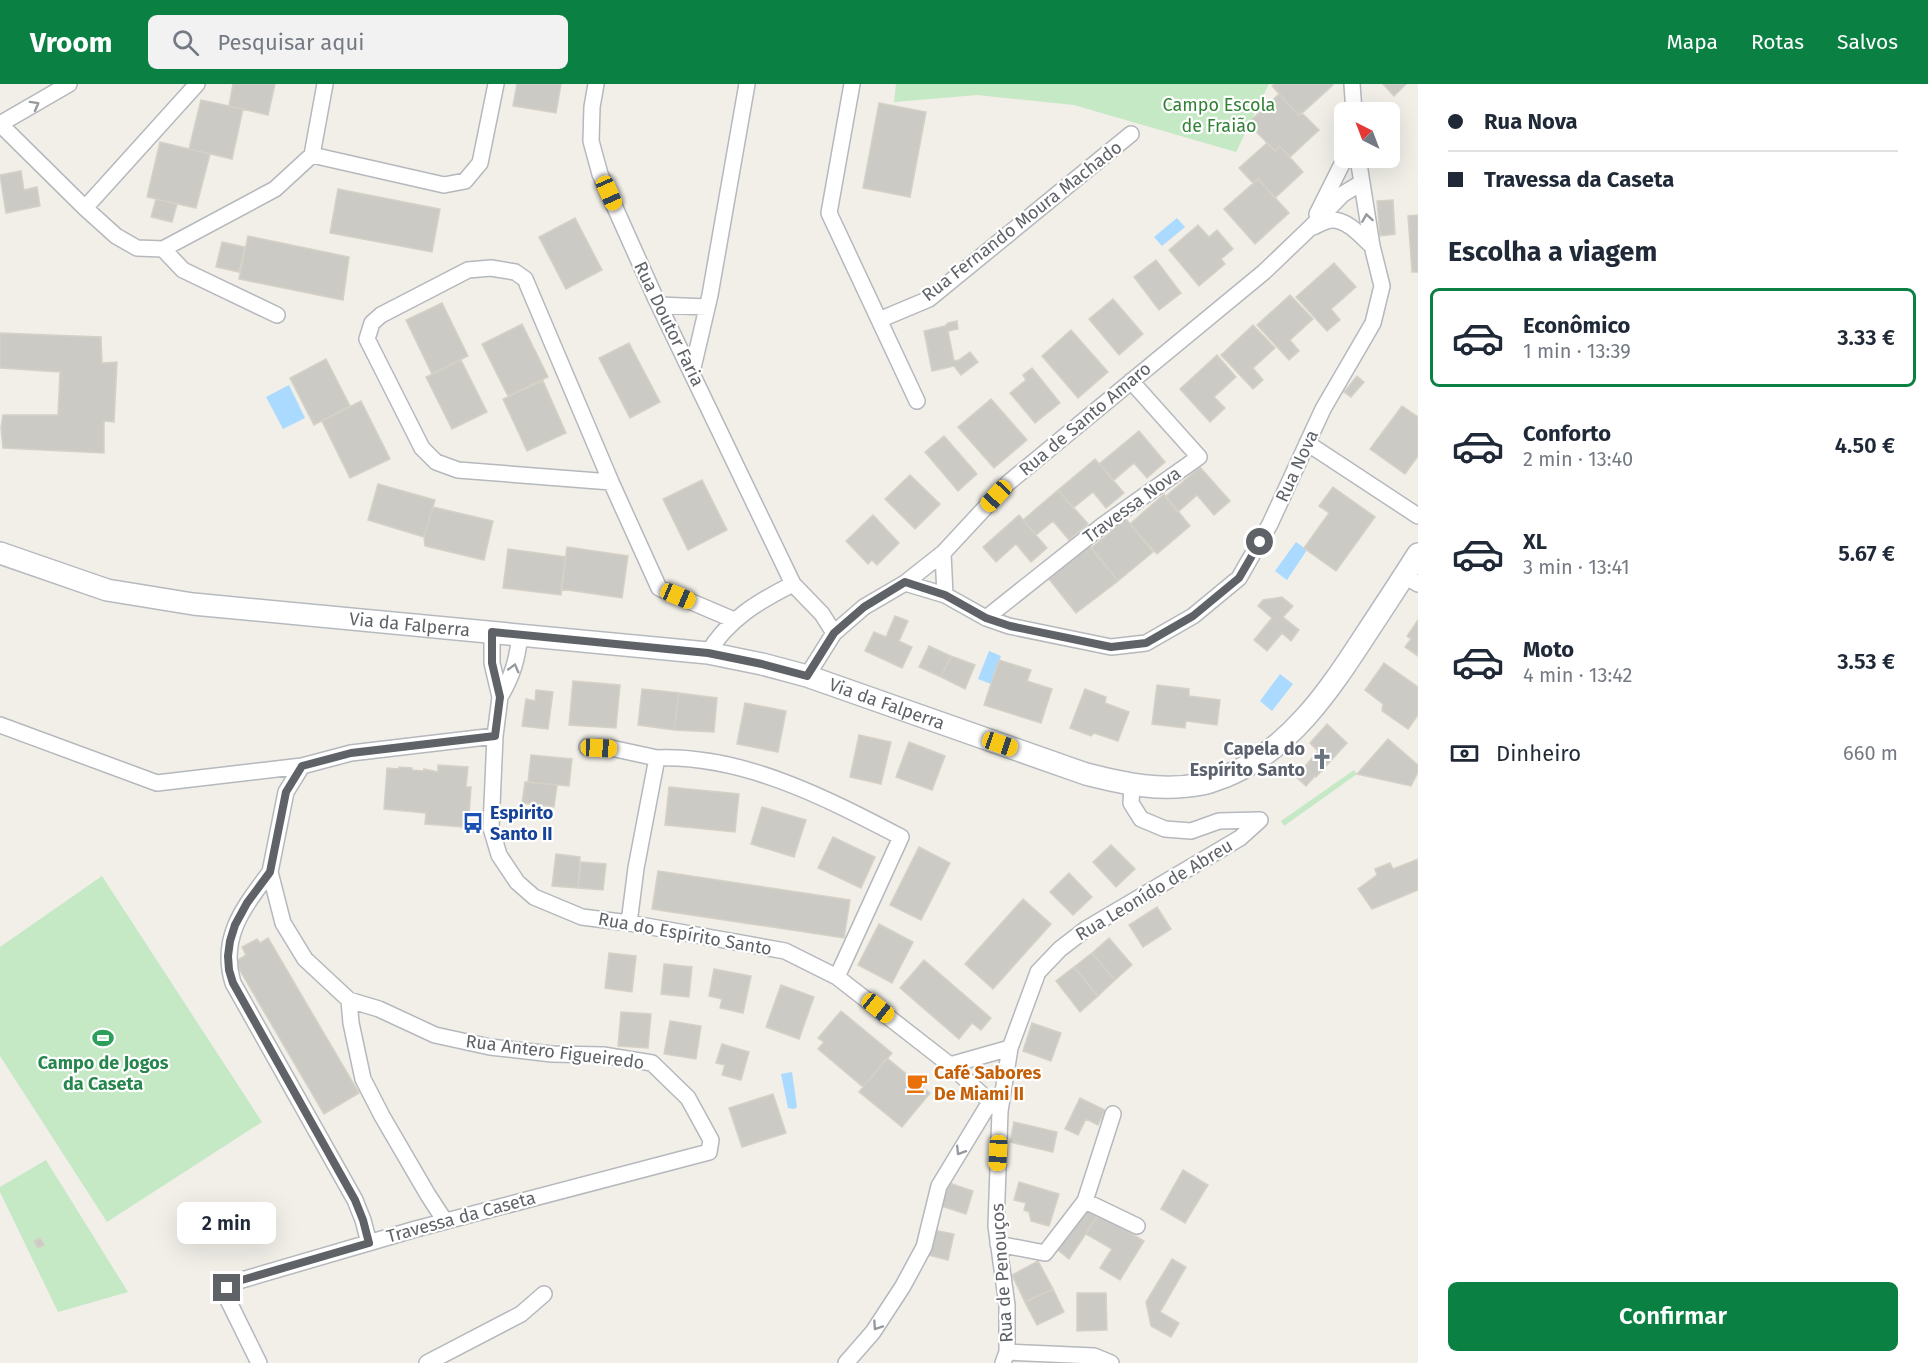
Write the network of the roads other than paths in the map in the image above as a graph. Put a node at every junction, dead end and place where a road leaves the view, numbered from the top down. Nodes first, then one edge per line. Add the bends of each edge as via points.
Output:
1 (69, 84) edge
2 (197, 84) edge
3 (325, 84) edge
4 (496, 84) edge
5 (596, 84) edge
6 (747, 84) edge
7 (852, 84) edge
8 (1352, 84) edge
9 (1353, 102) edge
10 (0, 124) edge
11 (1131, 134) dead end
12 (312, 155) junction
13 (1340, 168) edge
14 (1359, 168) edge
15 (1361, 183) junction
16 (85, 208) junction
17 (1310, 228) junction
18 (1372, 246) junction
19 (163, 249) junction
20 (659, 305) junction
21 (707, 307) junction
22 (277, 315) dead end
23 (879, 320) junction
24 (692, 372) junction
25 (1131, 381) junction
26 (917, 401) dead end
27 (1307, 443) junction
28 (611, 482) junction
29 (1418, 516) edge
30 (0, 553) edge
31 (943, 553) junction
32 (1418, 554) edge
33 (1411, 580) edge
34 (905, 582) junction
35 (793, 584) junction
36 (945, 595) junction
37 (986, 618) junction
38 (734, 620) junction
39 (492, 632) junction
40 (834, 633) junction
41 (520, 635) junction
42 (708, 653) junction
43 (807, 676) junction
44 (500, 697) junction
45 (0, 725) edge
46 (495, 736) junction
47 (587, 747) dead end
48 (657, 758) junction
49 (302, 766) junction
50 (1132, 786) junction
51 (270, 872) junction
52 (629, 923) junction
53 (837, 977) junction
54 (349, 1000) junction
55 (1010, 1048) junction
56 (950, 1065) junction
57 (995, 1106) junction
58 (1113, 1114) dead end
59 (709, 1152) joint
60 (1085, 1201) junction
61 (445, 1221) junction
62 (1137, 1226) dead end
63 (369, 1243) junction
64 (998, 1244) junction
65 (544, 1294) dead end
66 (1005, 1357) edge
67 (259, 1363) edge
68 (427, 1363) edge
69 (846, 1363) edge
70 (1112, 1363) edge

10 -> 1 street
2 - 16 street
3 - 12 street
4 - 12 street via 480,163 465,181 444,184
5 - 20 street, Rua Doutor Faria via 591,141 600,174
6 - 21 street
7 - 23 street via 829,213
8 - 9 street
10 - 16 street
11 - 23 street, Rua Fernando Moura Machado via 929,299
12 - 19 street via 275,189
13 - 17 street
14 - 15 street, Rua Nova
15 - 17 street, Rua de Santo Amaro via 1343,194
18 -> 15 street, Rua Nova
16 - 19 street via 137,248
17 - 18 street via 1331,220 1345,224
17 - 25 street, Rua de Santo Amaro via 1264,272
18 - 27 street, Rua Nova via 1382,286 1373,323
19 - 22 street via 183,270
20 - 21 street
20 - 24 street, Rua Doutor Faria
21 - 24 street
23 - 26 street
24 - 35 street, Rua Doutor Faria
25 - 31 street, Rua de Santo Amaro via 1008,483
25 - 37 street, Travessa Nova via 1199,457 1103,525
27 - 29 street
27 - 37 street, Rua Nova via 1270,524 1239,578 1193,616 1146,643 1111,647
28 - 28 street via 525,279 515,272 468,270 372,323 367,339 422,448 436,462 458,470
28 - 38 street via 659,588
30 - 39 main road, Via da Falperra via 106,590 193,604
31 - 34 street, Rua de Santo Amaro
31 - 36 street
32 - 33 main road, Via da Falperra
33 - 50 main road, Via da Falperra via 1299,726 1273,750 1236,772 1205,784 1174,788
34 - 36 street, Rua Nova
34 - 40 street, Rua de Santo Amaro via 864,607
35 - 38 street
35 - 40 street, Rua Doutor Faria
36 - 37 street, Rua Nova
38 - 42 street
39 - 41 main road, Via da Falperra
39 - 44 street via 492,663
40 - 43 street, Rua de Santo Amaro
41 - 42 main road, Via da Falperra
44 -> 41 street via 514,670
42 - 43 main road, Via da Falperra
43 - 50 main road, Via da Falperra via 1086,774
44 - 46 street, Rua do Espírito Santo
45 - 49 street via 157,783
46 - 49 street via 351,753
46 - 52 street, Rua do Espírito Santo via 491,828 499,855 517,882 534,897 582,917
47 - 48 street
48 - 52 street
48 - 53 street via 684,757 759,773 831,801 901,837
49 - 51 street, Rua Antero Figueiredo via 286,792
50 - 55 street, Rua Leonído de Abreu via 1131,803 1141,819 1165,830 1191,831 1219,821 1260,820 1240,838 1086,929 1060,949 1038,972
51 - 54 street, Rua Antero Figueiredo via 284,923 305,959
51 - 63 street via 235,925 229,970 355,1200
52 - 53 street, Rua do Espírito Santo via 785,951
53 - 56 street, Rua do Espírito Santo
54 - 59 street, Rua Antero Figueiredo via 435,1035 490,1047 603,1055 652,1063 688,1098 711,1140
54 - 61 street via 363,1079
55 - 56 street
55 - 57 street, Rua Leonído de Abreu
56 - 57 street, Rua do Espírito Santo
57 - 64 street, Rua de Penouços
57 -> 69 street via 939,1186 924,1247 903,1286 873,1332
58 - 60 street
59 - 61 street, Travessa da Caseta
60 - 62 street
60 - 64 street via 1045,1253
61 - 63 street, Travessa da Caseta
63 - 67 street, Travessa da Caseta via 235,1282 227,1288 228,1300
64 - 66 street, Rua de Penouços via 1007,1305
65 - 68 street via 521,1314
66 - 70 street via 1094,1356

